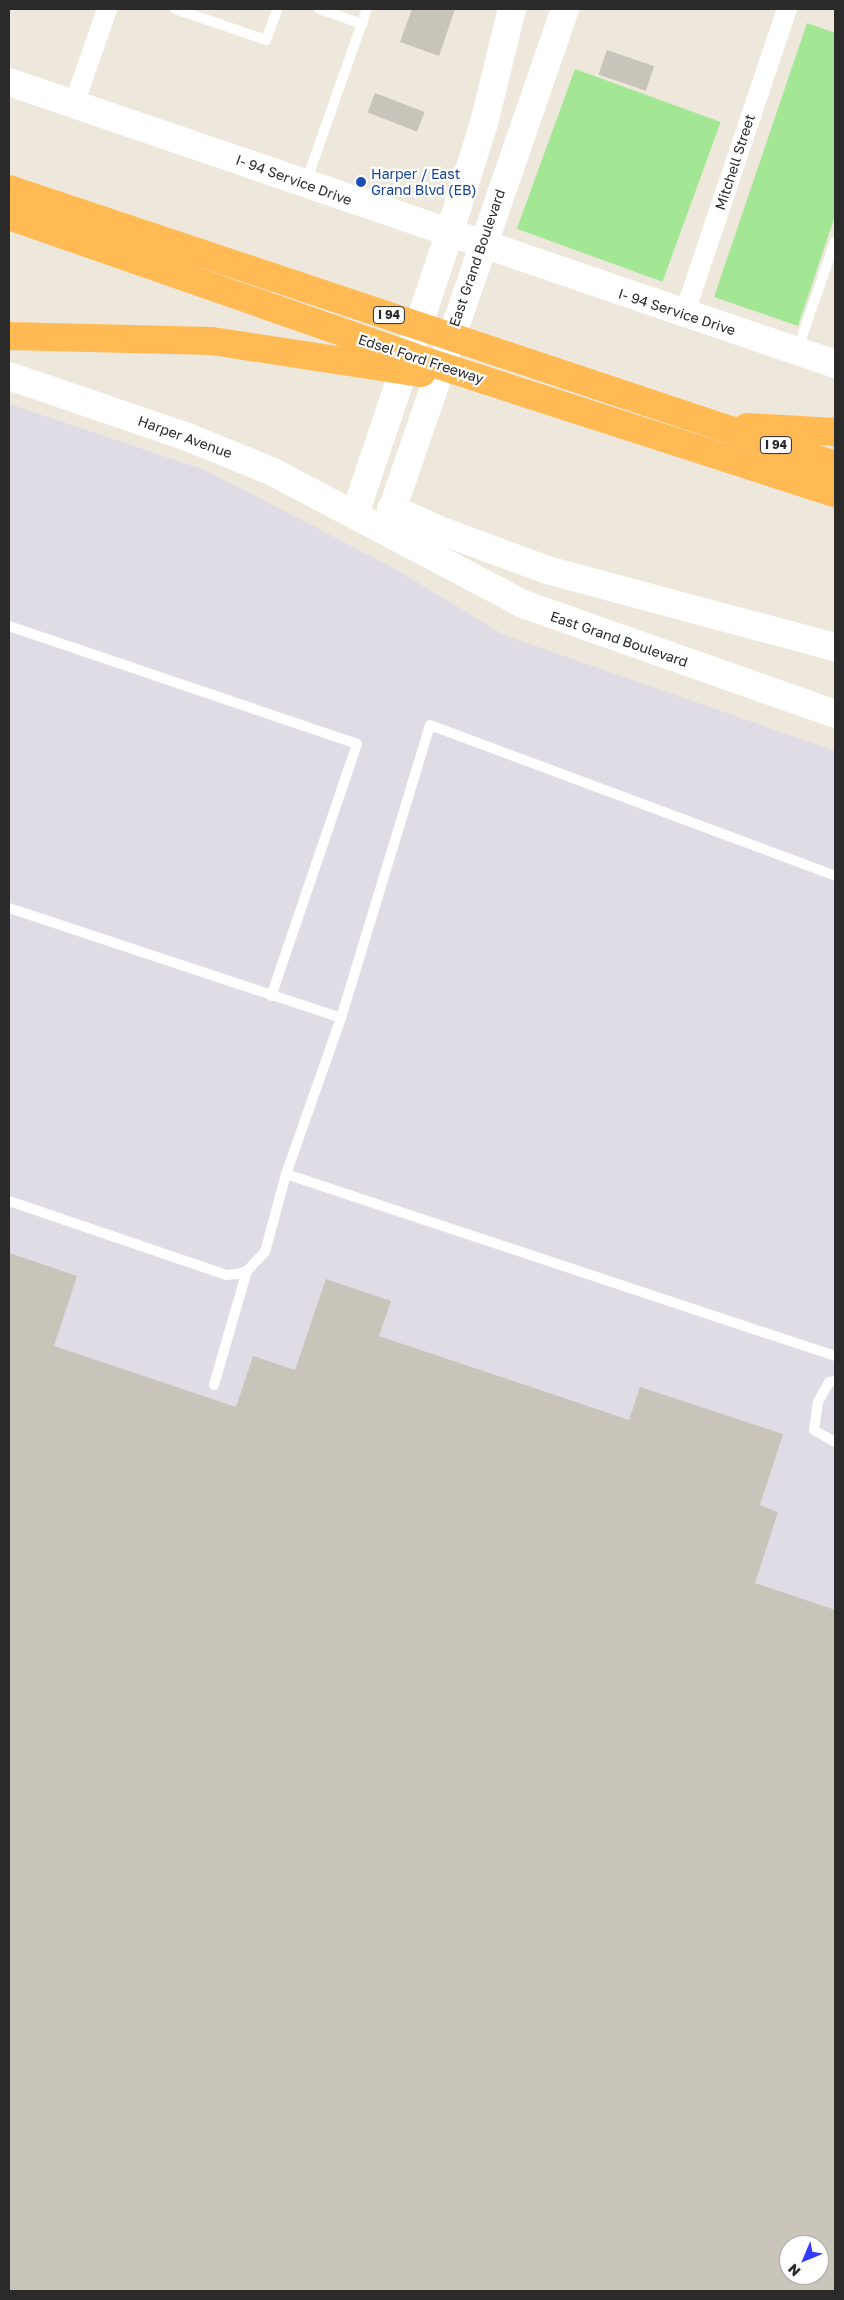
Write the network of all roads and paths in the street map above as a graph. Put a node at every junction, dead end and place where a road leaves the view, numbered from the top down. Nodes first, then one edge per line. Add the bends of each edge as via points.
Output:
1 (107, 9) edge
2 (175, 9) edge
3 (277, 9) edge
4 (319, 9) edge
5 (367, 9) edge
6 (512, 9) edge
7 (565, 9) edge
8 (787, 9) edge
9 (362, 24) junction
10 (9, 82) edge
11 (74, 104) junction
12 (306, 182) junction
13 (9, 185) edge
14 (9, 189) edge
15 (60, 208) junction
16 (9, 216) edge
17 (450, 234) junction
18 (835, 241) edge
19 (481, 246) junction
20 (684, 315) junction
21 (9, 336) edge
22 (797, 351) junction
23 (835, 364) edge
24 (9, 376) edge
25 (488, 381) junction
26 (716, 426) junction
27 (835, 432) edge
28 (835, 465) edge
29 (835, 492) edge
30 (355, 514) junction
31 (388, 519) junction
32 (9, 626) edge
33 (835, 647) edge
34 (835, 714) edge
35 (835, 876) edge
36 (9, 908) edge
37 (271, 996) junction
38 (341, 1018) junction
39 (286, 1174) junction
40 (9, 1201) edge
41 (247, 1271) junction
42 (835, 1356) edge
43 (835, 1381) edge
44 (214, 1385) dead end
45 (835, 1442) edge

1 - 11 street
2 - 3 lane via 266,40
4 - 9 lane
5 - 9 lane
6 - 17 main road via 484,123
7 - 19 main road, East Grand Boulevard
8 - 20 street, Mitchell Street
9 - 12 lane
10 - 11 main road, I- 94 Service Drive
11 - 12 main road, I- 94 Service Drive
12 - 17 main road, I- 94 Service Drive
13 - 15 highway
14 - 15 highway, I 94
15 - 26 highway, I 94
16 - 25 highway, Edsel Ford Freeway / I 94
17 - 19 main road, I- 94 Service Drive
17 - 30 main road
18 - 22 lane
19 - 20 main road, I- 94 Service Drive
19 - 31 main road, East Grand Boulevard
20 - 22 main road, I- 94 Service Drive
21 - 25 highway via 212,341
22 - 23 main road, I- 94 Service Drive
24 - 30 main road, Harper Avenue via 231,454
25 - 29 highway, Edsel Ford Freeway / I 94
26 - 27 highway
26 - 28 highway, I 94
30 - 31 main road, East Grand Boulevard
31 - 33 main road, East Grand Boulevard via 539,567
31 - 34 main road, East Grand Boulevard via 531,608
32 - 37 lane via 357,744
35 - 38 lane via 430,725
36 - 37 lane
37 - 38 lane
38 - 39 lane
39 - 41 lane via 265,1252
39 - 42 lane
40 - 41 lane via 226,1274
41 - 44 lane
43 - 45 lane via 829,1382 818,1402 814,1430

